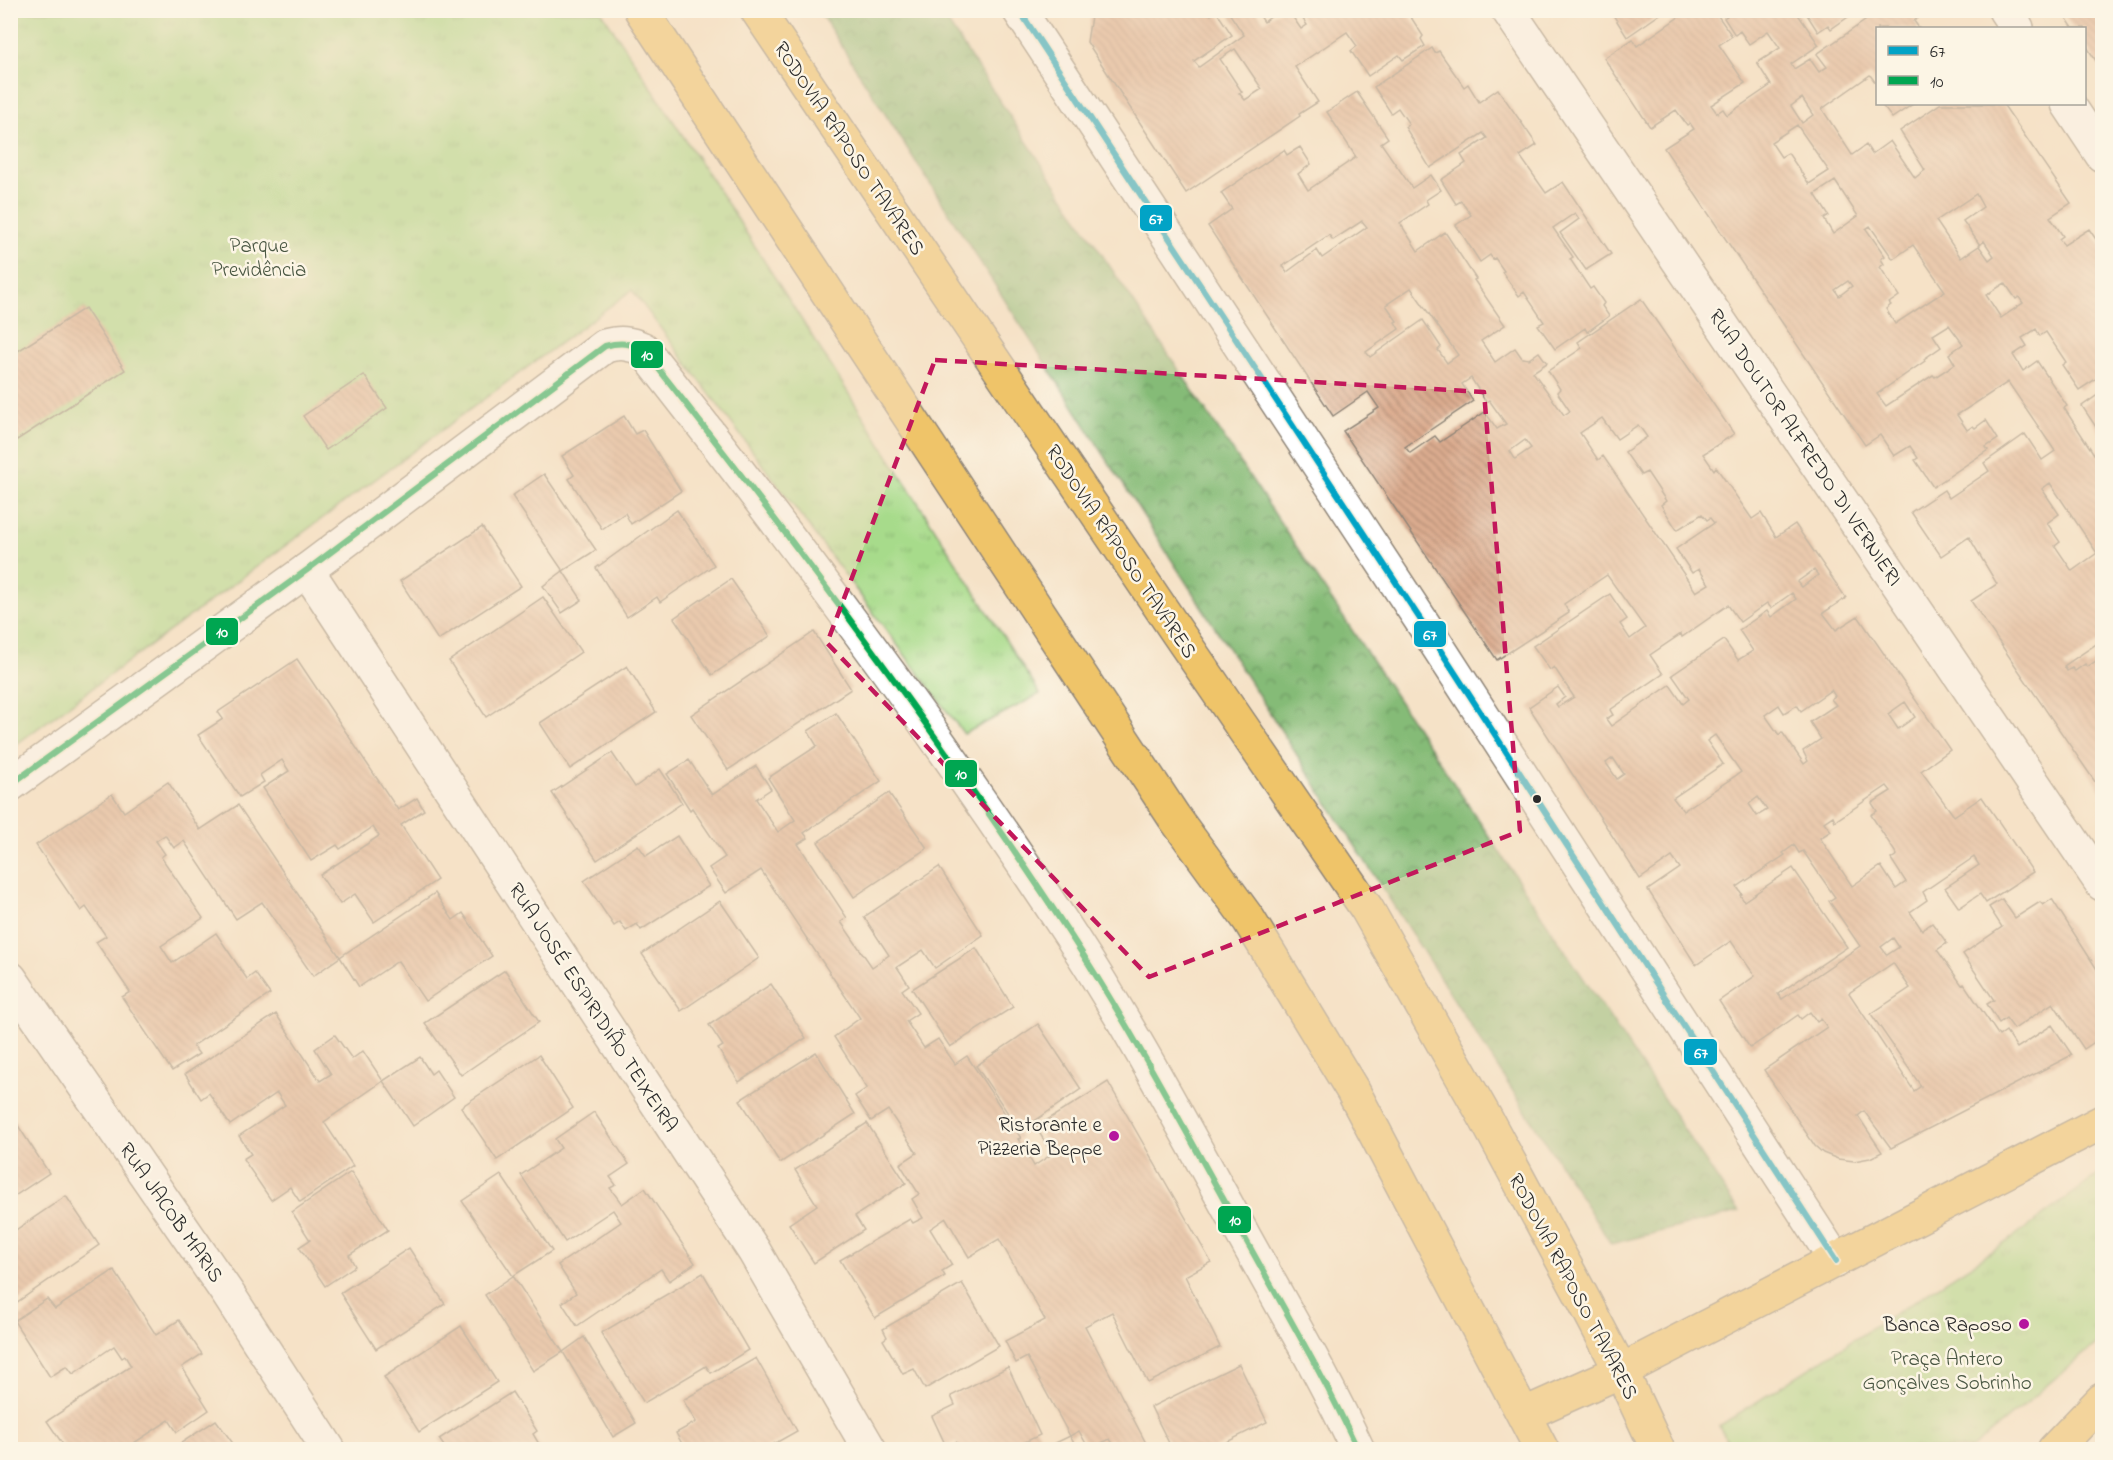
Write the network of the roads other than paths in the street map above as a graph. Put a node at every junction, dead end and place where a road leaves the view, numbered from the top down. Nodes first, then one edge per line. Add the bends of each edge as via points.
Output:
1 (641, 10) edge
2 (757, 10) edge
3 (1019, 10) edge
4 (1508, 10) edge
5 (2005, 10) edge
6 (2016, 27) edge
7 (2069, 105) edge
8 (2103, 155) edge
9 (307, 570) junction
10 (10, 785) edge
11 (2103, 884) edge
12 (10, 978) edge
13 (2103, 1122) edge
14 (1836, 1261) junction
15 (1621, 1371) junction
16 (2103, 1400) edge
17 (1525, 1414) junction
18 (329, 1449) edge
19 (870, 1449) edge
20 (1358, 1449) edge
21 (1542, 1449) edge
22 (1658, 1449) edge
23 (2054, 1449) edge

1 - 17 main road via 1161,798 1249,920 1353,1091
2 - 15 main road, RODOVIA RAPOSO TAVARES via 1367,909 1486,1119
3 - 14 street
4 - 11 street, RUA DOUTOR ALFREDO DI VERNIERI
5 - 6 street
7 - 8 street
9 - 10 street
9 - 19 street, RUA JOSÉ ESPIRIDIÃO TEIXEIRA via 754,1251
9 - 20 street via 605,346 618,343 643,349 933,733 1073,938 1158,1081
12 - 18 street, RUA JACOB MARIS via 228,1294
13 - 14 main road
14 - 15 main road
15 - 17 main road
15 - 22 main road, RODOVIA RAPOSO TAVARES
16 - 23 main road
17 - 21 main road

